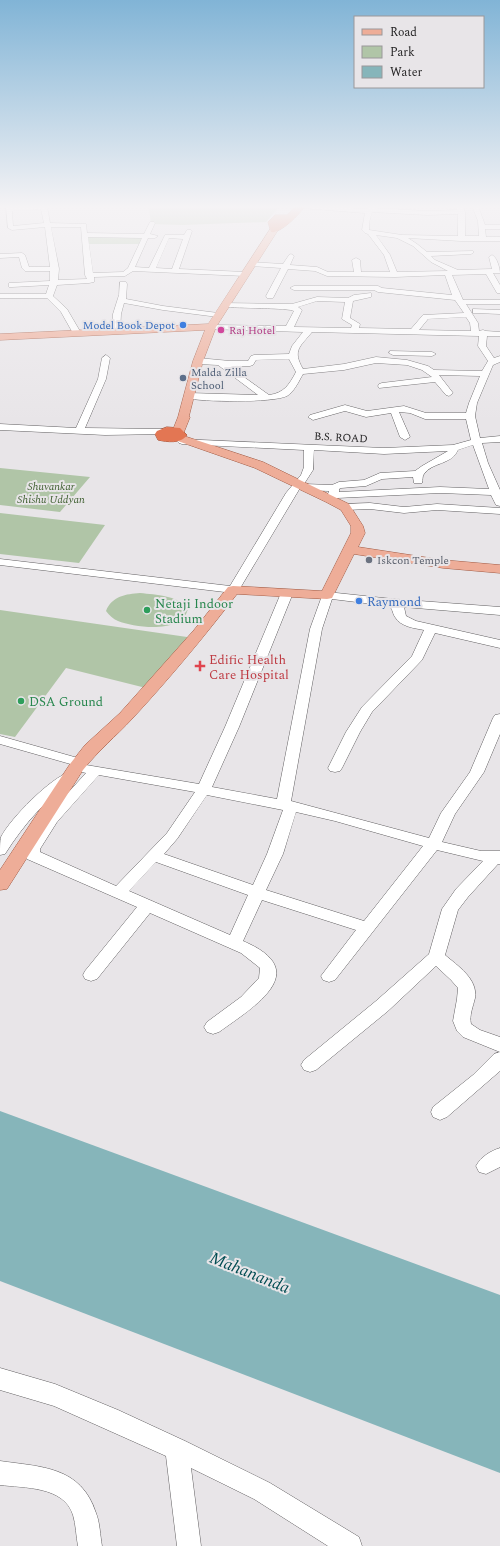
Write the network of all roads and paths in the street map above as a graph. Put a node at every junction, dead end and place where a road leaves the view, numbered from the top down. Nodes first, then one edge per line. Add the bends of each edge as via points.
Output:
1 (54, 278) edge
2 (90, 278) edge
3 (202, 278) edge
4 (242, 278) edge
5 (279, 278) edge
6 (322, 278) edge
7 (340, 278) edge
8 (380, 278) edge
9 (450, 278) edge
10 (497, 278) edge
11 (200, 282) dead end
12 (54, 283) junction
13 (123, 284) dead end
14 (12, 285) dead end
15 (294, 288) dead end
16 (317, 288) junction
17 (338, 288) junction
18 (378, 289) junction
19 (500, 291) edge
20 (0, 296) edge
21 (49, 296) junction
22 (270, 296) dead end
23 (121, 300) junction
24 (349, 300) junction
25 (460, 300) junction
26 (500, 302) edge
27 (225, 305) junction
28 (292, 306) junction
29 (500, 312) edge
30 (466, 313) junction
31 (218, 315) junction
32 (211, 327) junction
33 (289, 329) junction
34 (309, 330) junction
35 (354, 330) junction
36 (116, 331) junction
37 (414, 331) junction
38 (479, 332) junction
39 (77, 333) junction
40 (500, 334) edge
41 (0, 337) edge
42 (432, 354) dead end
43 (293, 356) junction
44 (106, 358) dead end
45 (376, 360) junction
46 (496, 360) edge
47 (198, 361) junction
48 (221, 364) junction
49 (300, 372) junction
50 (486, 374) junction
51 (434, 375) junction
52 (382, 386) dead end
53 (449, 393) dead end
54 (189, 396) junction
55 (266, 397) junction
56 (394, 410) junction
57 (470, 416) junction
58 (313, 417) dead end
59 (0, 429) edge
60 (79, 431) junction
61 (174, 436) junction
62 (405, 437) dead end
63 (500, 439) edge
64 (476, 441) junction
65 (309, 447) junction
66 (454, 448) junction
67 (418, 474) junction
68 (300, 485) junction
69 (496, 486) edge
70 (422, 491) junction
71 (333, 494) junction
72 (500, 503) edge
73 (345, 507) junction
74 (500, 511) edge
75 (351, 550) junction
76 (0, 562) edge
77 (500, 569) edge
78 (233, 590) junction
79 (287, 593) junction
80 (327, 595) junction
81 (393, 603) junction
82 (500, 611) edge
83 (432, 628) junction
84 (500, 644) edge
85 (500, 718) edge
86 (0, 740) edge
87 (77, 768) junction
88 (335, 768) dead end
89 (96, 771) junction
90 (204, 789) junction
91 (287, 806) junction
92 (434, 843) junction
93 (0, 850) edge
94 (154, 856) junction
95 (498, 858) edge
96 (0, 884) edge
97 (118, 893) junction
98 (258, 893) junction
99 (147, 905) junction
100 (367, 928) junction
101 (234, 943) junction
102 (436, 957) junction
103 (91, 975) dead end
104 (329, 976) dead end
105 (213, 1027) dead end
106 (500, 1045) edge
107 (500, 1059) edge
108 (310, 1065) dead end
109 (440, 1112) dead end
110 (0, 1379) edge
111 (177, 1449) junction
112 (0, 1473) edge
113 (90, 1546) edge
114 (189, 1546) edge
115 (350, 1546) edge

1 - 12 street
2 - 12 street via 89,281
3 - 11 street
4 - 27 main road
5 - 22 street
6 - 16 street
7 - 17 street
8 - 18 street
9 - 25 street
10 - 19 street
12 - 14 street
12 - 21 street
13 - 23 street
15 - 16 street
16 - 17 street
17 - 18 street
18 - 24 street via 376,294
18 - 25 street
20 - 21 street
21 - 39 street via 64,311
23 - 31 street
23 - 36 street
24 - 28 street via 317,299
24 - 35 street via 346,318 356,324
25 - 26 street
25 - 30 street
27 - 28 street
27 - 31 main road
28 - 33 street via 298,310
29 - 30 street
30 - 37 street via 430,316 422,319
30 - 38 street
31 - 32 main road
32 - 33 street
32 - 36 main road
32 - 47 main road
33 - 34 street
34 - 35 street
34 - 43 street via 297,345
35 - 37 street
36 - 39 main road
37 - 38 street
38 - 40 street
38 - 46 street via 484,352
39 - 41 main road
42 - 45 street via 381,353 376,354
43 - 48 street via 254,358 248,363
43 - 49 street
44 - 60 street via 102,379
45 - 49 street
45 - 51 street via 407,362 425,368
46 - 50 street via 489,364
47 - 48 street
47 - 54 main road
48 - 55 street
49 - 55 street via 285,393
50 - 51 street
50 - 57 street
51 - 52 street
51 - 53 street
54 - 55 street
54 - 61 main road via 184,417
56 - 57 street via 409,409 420,415 432,417
56 - 58 street via 366,414 345,408
56 - 62 street
57 - 64 street
59 - 60 street
59 - 61 street
60 - 61 street
61 - 65 street, B.S. ROAD
61 - 68 main road via 271,471
63 - 64 street, B.S. ROAD
64 - 66 street, B.S. ROAD
64 - 69 street via 483,463
65 - 66 street, B.S. ROAD via 384,451
65 - 68 street via 309,466
66 - 67 street via 451,455
67 - 70 street
67 - 71 street via 380,476 366,483 339,485
68 - 71 main road
68 - 78 street
69 - 70 street
69 - 72 street
70 - 71 street
71 - 73 main road
73 - 74 street via 370,506 404,510 437,507
73 - 75 main road via 357,526 358,533
75 - 77 main road via 443,564
75 - 80 main road
76 - 78 street
78 - 79 main road
78 - 87 main road via 199,633 126,716 91,749
79 - 80 main road
79 - 90 street via 244,700
80 - 81 street
80 - 91 street via 316,629
81 - 82 street
81 - 83 street via 399,608 402,620
83 - 84 street
83 - 88 street via 418,657 367,710
85 - 92 street via 477,772 448,813
86 - 87 street
87 - 89 street
87 - 93 street via 26,814
87 - 96 main road
89 - 90 street
89 - 97 street via 52,819 31,853 34,857
90 - 91 street
90 - 94 street via 182,823
91 - 92 street
91 - 98 street via 275,854
92 - 95 street via 480,856
92 - 100 street
94 - 97 street
94 - 98 street
95 - 102 street via 462,893 450,909
97 - 99 street
98 - 100 street
98 - 101 street
99 - 101 street
99 - 103 street
100 - 104 street
101 - 105 street via 262,959 269,970 268,982 259,992
102 - 106 street via 463,981 466,988 462,1024 466,1029
102 - 108 street via 382,1006
107 - 109 street via 476,1085
110 - 111 street via 55,1395
111 - 114 street
111 - 115 street via 262,1491
112 - 113 street via 60,1483 73,1494 82,1507

